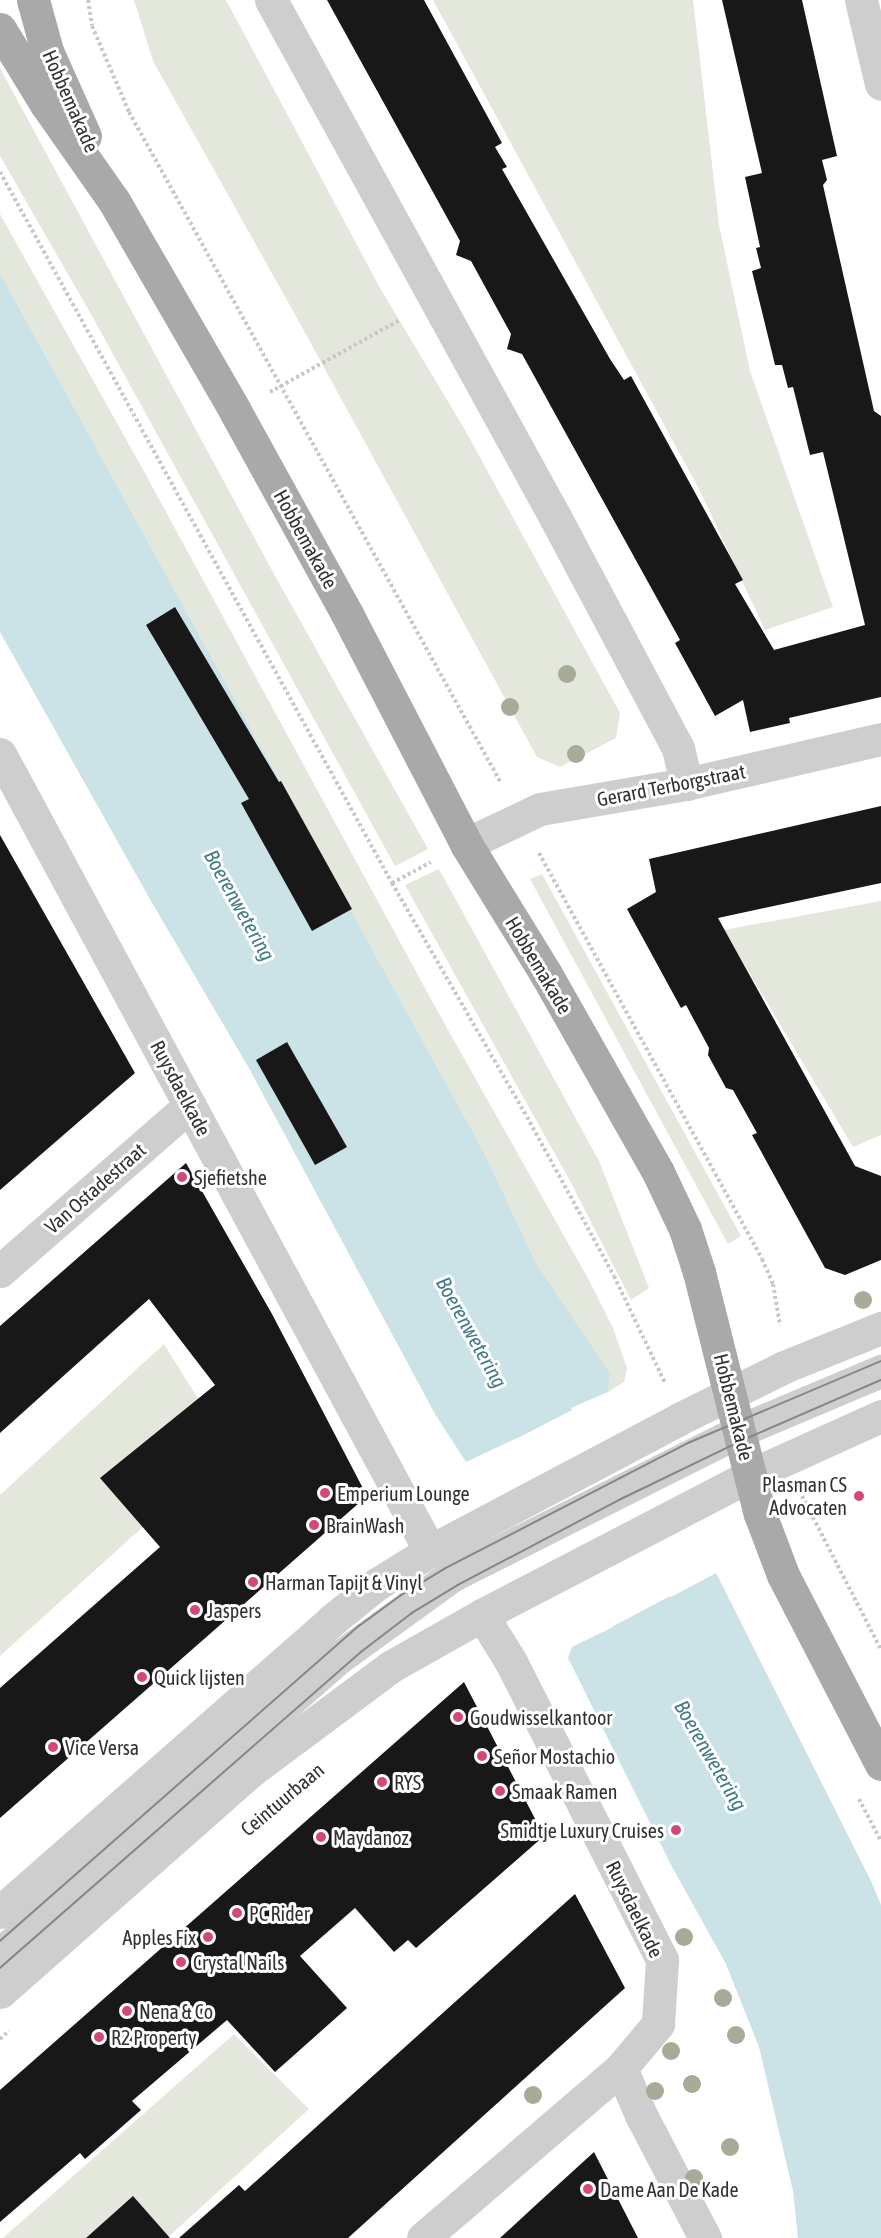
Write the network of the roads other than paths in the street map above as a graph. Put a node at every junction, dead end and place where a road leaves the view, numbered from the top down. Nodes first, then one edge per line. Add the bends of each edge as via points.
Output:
1 (33, 0) edge
2 (271, 0) edge
3 (861, 0) edge
4 (0, 29) edge
5 (881, 84) edge
6 (114, 201) junction
7 (881, 740) edge
8 (0, 754) edge
9 (686, 784) junction
10 (466, 844) junction
11 (190, 1105) junction
12 (0, 1271) edge
13 (881, 1328) edge
14 (881, 1371) edge
15 (731, 1393) junction
16 (881, 1416) edge
17 (741, 1430) junction
18 (751, 1475) junction
19 (430, 1551) junction
20 (482, 1615) junction
21 (881, 1764) edge
22 (0, 1912) edge
23 (0, 1954) edge
24 (0, 1992) edge
25 (621, 2068) junction
26 (423, 2238) edge
27 (705, 2238) edge

1 - 6 main road, Hobbemakade via 48,51
2 - 9 street via 678,748
3 - 5 street
4 - 6 main road, Hobbemakade via 46,104
6 - 10 main road, Hobbemakade via 236,411
7 - 9 street, Gerard Terborgstraat
8 - 11 street, Ruysdaelkade
9 - 10 street, Gerard Terborgstraat via 540,809
10 - 15 main road, Hobbemakade via 546,974 658,1172 695,1261
11 - 12 street, Van Ostadestraat
11 - 19 street, Ruysdaelkade
13 - 15 street
14 - 17 street
15 - 17 main road, Hobbemakade
15 - 19 street
16 - 18 street, Ceintuurbaan
17 - 18 main road, Hobbemakade
17 - 23 street via 451,1576 373,1630
18 - 20 street, Ceintuurbaan
18 - 21 main road, Hobbemakade via 760,1514 783,1575
19 - 22 street via 332,1620
20 - 24 street, Ceintuurbaan via 390,1667 266,1759
20 - 25 street, Ruysdaelkade via 511,1662 662,1960 658,2024
25 - 26 street, Ruysdaelkade
25 - 27 street

